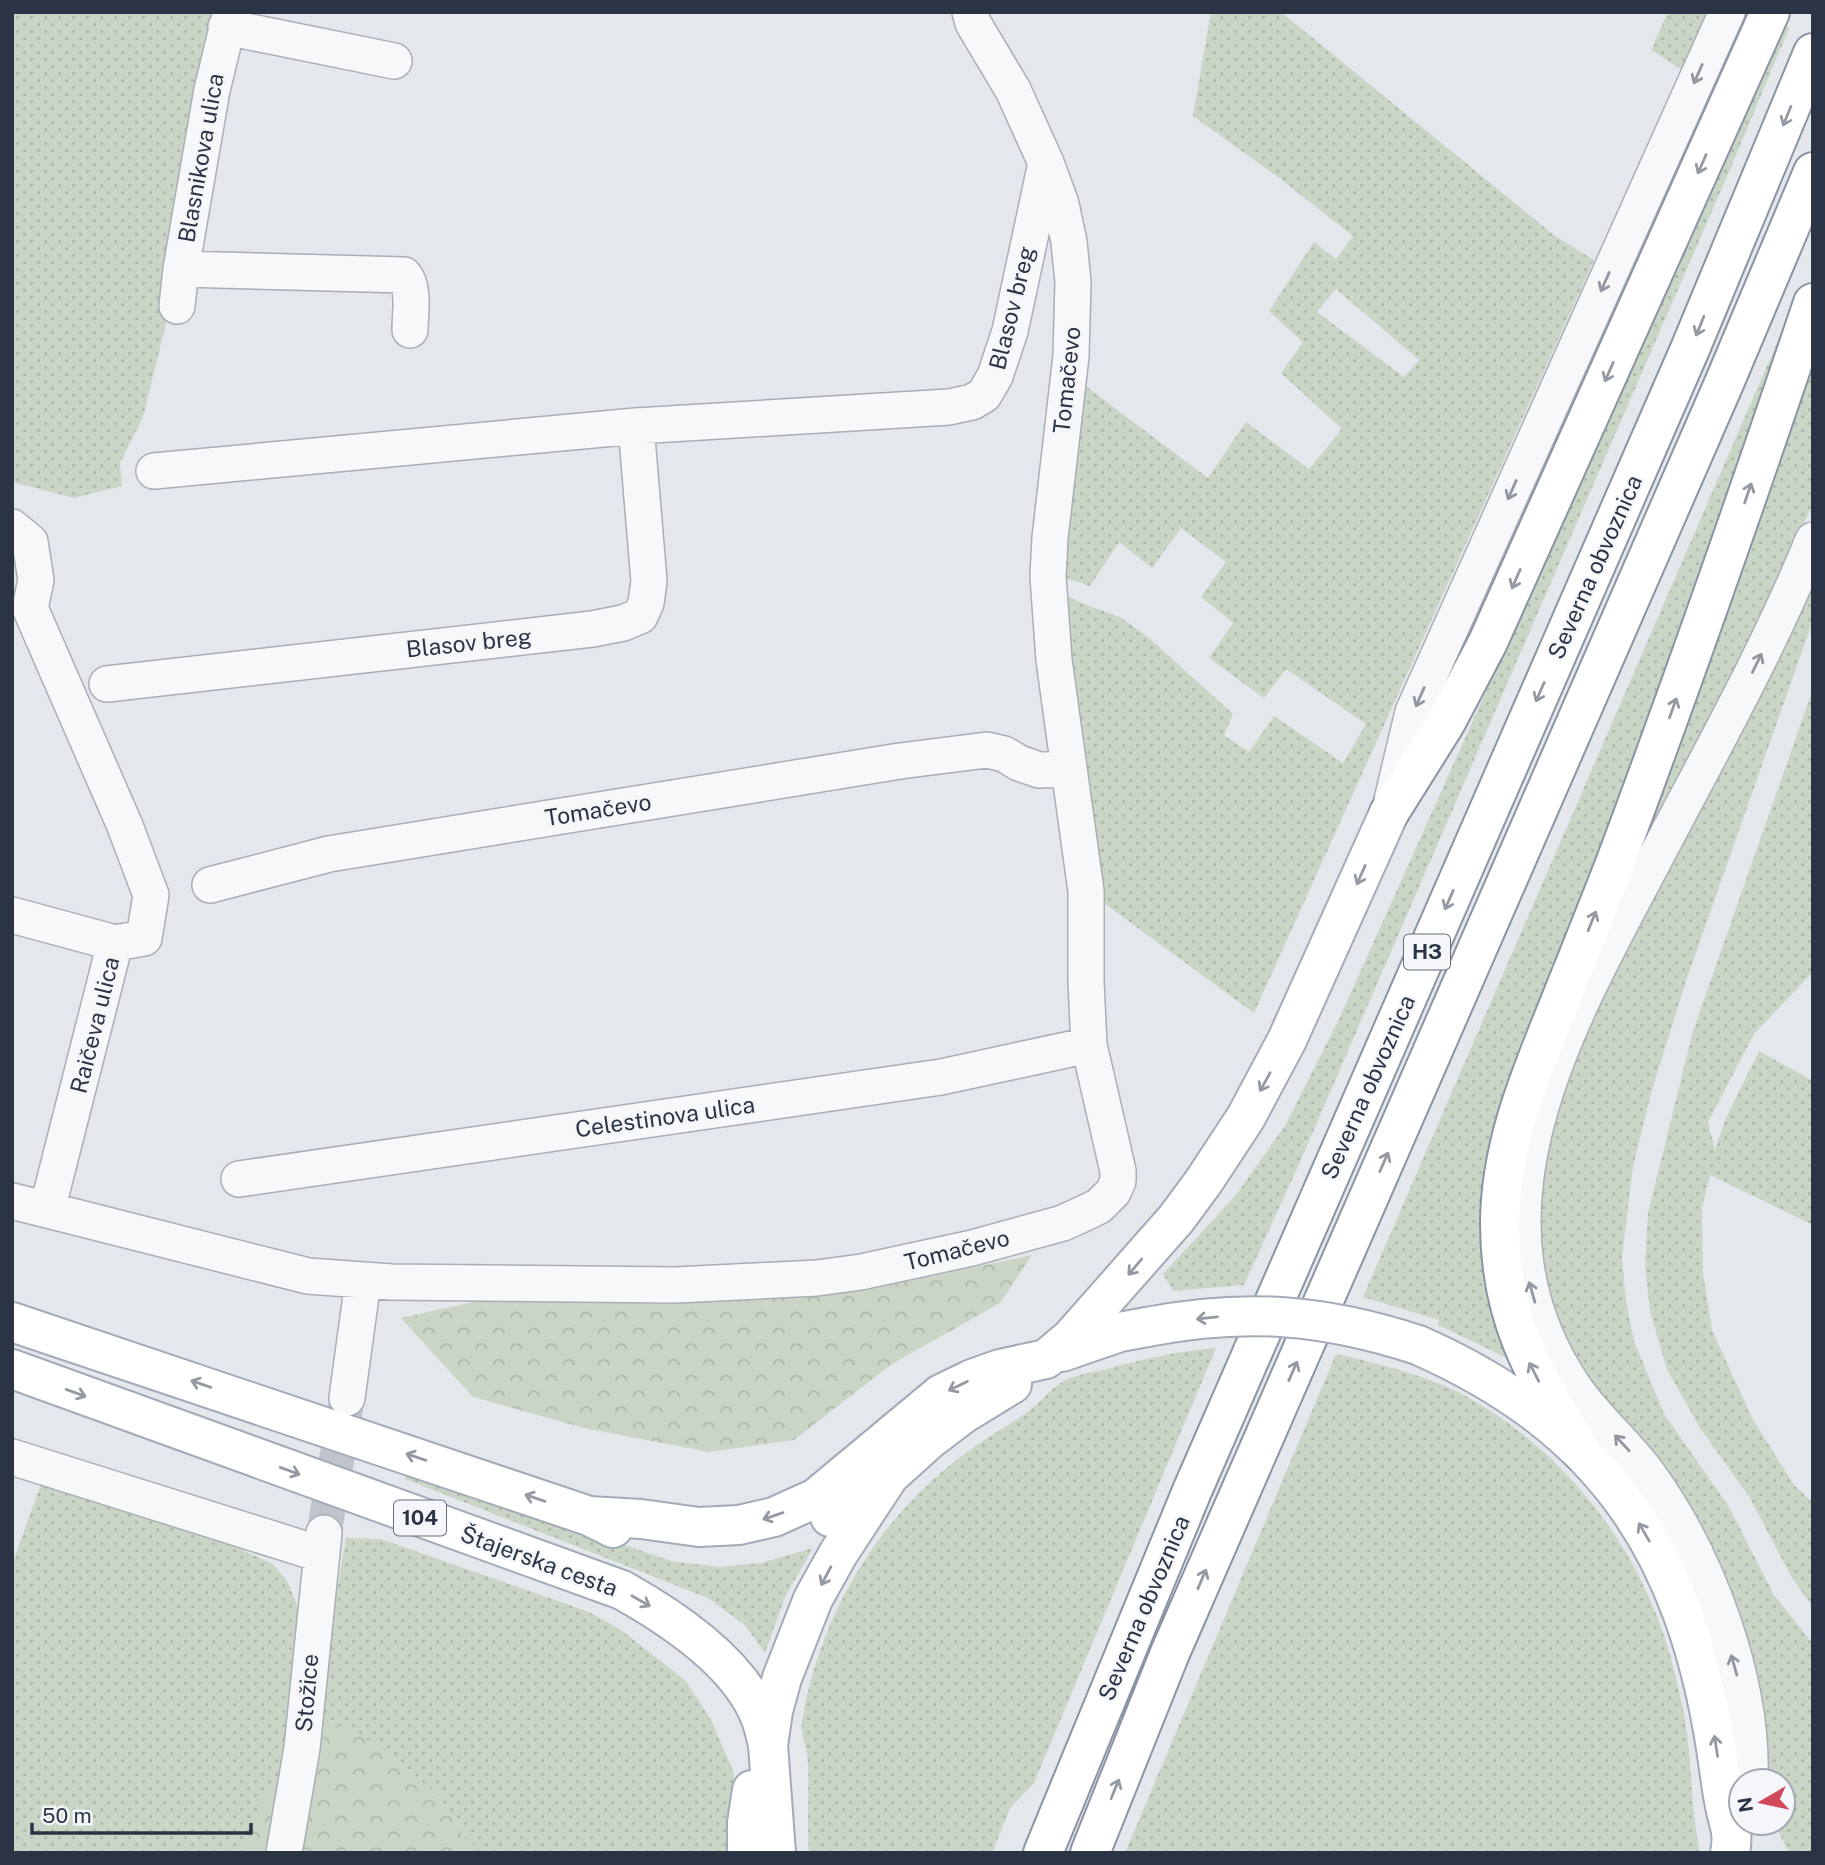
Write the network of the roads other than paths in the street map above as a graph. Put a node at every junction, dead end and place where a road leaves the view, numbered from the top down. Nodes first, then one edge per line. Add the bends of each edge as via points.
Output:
1 (970, 12) edge
2 (1727, 12) edge
3 (1770, 12) edge
4 (229, 20) edge
5 (1813, 53) edge
6 (394, 61) dead end
7 (1046, 163) junction
8 (1813, 172) edge
9 (181, 269) junction
10 (1813, 303) edge
11 (177, 306) dead end
12 (410, 330) dead end
13 (636, 426) junction
14 (153, 471) dead end
15 (12, 527) edge
16 (1813, 540) edge
17 (21, 611) edge
18 (107, 684) dead end
19 (1069, 769) junction
20 (1389, 813) junction
21 (210, 885) dead end
22 (12, 915) edge
23 (116, 943) junction
24 (1089, 1045) junction
25 (239, 1179) dead end
26 (12, 1201) edge
27 (47, 1210) junction
28 (363, 1281) junction
29 (12, 1322) edge
30 (1046, 1359) junction
31 (12, 1369) edge
32 (347, 1398) tunnel mouth
33 (1581, 1451) junction
34 (12, 1457) edge
35 (888, 1476) junction
36 (589, 1516) junction
37 (768, 1745) junction
38 (1749, 1767) edge
39 (1736, 1840) edge
40 (284, 1853) edge
41 (747, 1853) edge
42 (776, 1853) edge
43 (1043, 1853) edge
44 (1090, 1853) edge

1 - 7 street, Tomačevo
2 -> 20 street via 1413,712
3 -> 20 main road via 1488,642 1446,722
4 - 6 street
4 - 9 street, Blasnikova ulica
5 -> 43 main road, Severna obvoznica / H3 via 1685,362 1192,1491
7 - 13 street, Blasov breg via 1010,331 984,395 949,407
7 - 19 street, Tomačevo via 1061,204 1073,282 1071,356 1048,576
44 -> 8 main road, Severna obvoznica / H3 via 1181,1628
9 - 11 street, Blasnikova ulica
9 - 12 street via 404,275 410,291
33 -> 10 main road via 1542,1388 1508,1305 1500,1224 1510,1138 1524,1091 1690,662
13 - 14 street, Blasov breg
13 - 18 street, Blasov breg via 649,581 640,616 592,629
15 - 17 street via 30,542 36,580
38 -> 16 street via 1740,1689 1708,1582 1648,1474 1577,1391 1537,1309 1523,1242 1525,1194 1548,1083 1577,1009 1757,663
17 - 23 street via 125,826 151,895 144,939
19 - 21 street, Tomačevo via 1039,770 987,750 901,761 329,854
19 - 24 street, Tomačevo via 1086,891
20 -> 30 main road via 1287,1040 1224,1152 1129,1275
22 - 23 street, Raičeva ulica
23 - 27 street, Raičeva ulica
24 - 25 street, Celestinova ulica via 941,1077
24 - 28 street, Tomačevo via 1118,1181 1099,1206 1063,1223 910,1262 817,1278 676,1285
26 - 27 street
27 - 28 street via 308,1276
28 - 32 street
36 -> 29 main road, 104
33 -> 30 main road, bridge via 1500,1386 1418,1345 1341,1324 1276,1316 1225,1316 1147,1327 1090,1341
30 - 35 main road via 963,1414
30 -> 36 main road via 1000,1369 941,1394 816,1498 774,1517 699,1527
31 -> 37 main road, Štajerska cesta / 104 via 622,1590 684,1629 723,1664 755,1708
39 -> 33 main road via 1725,1806 1707,1694 1672,1585 1632,1511
34 - 40 street, Stožice via 322,1543 302,1748
35 - 36 main road, 104 via 822,1522 778,1542 743,1550 662,1547
35 -> 37 main road via 813,1600 782,1678
37 - 41 main road via 753,1789
37 - 42 main road

